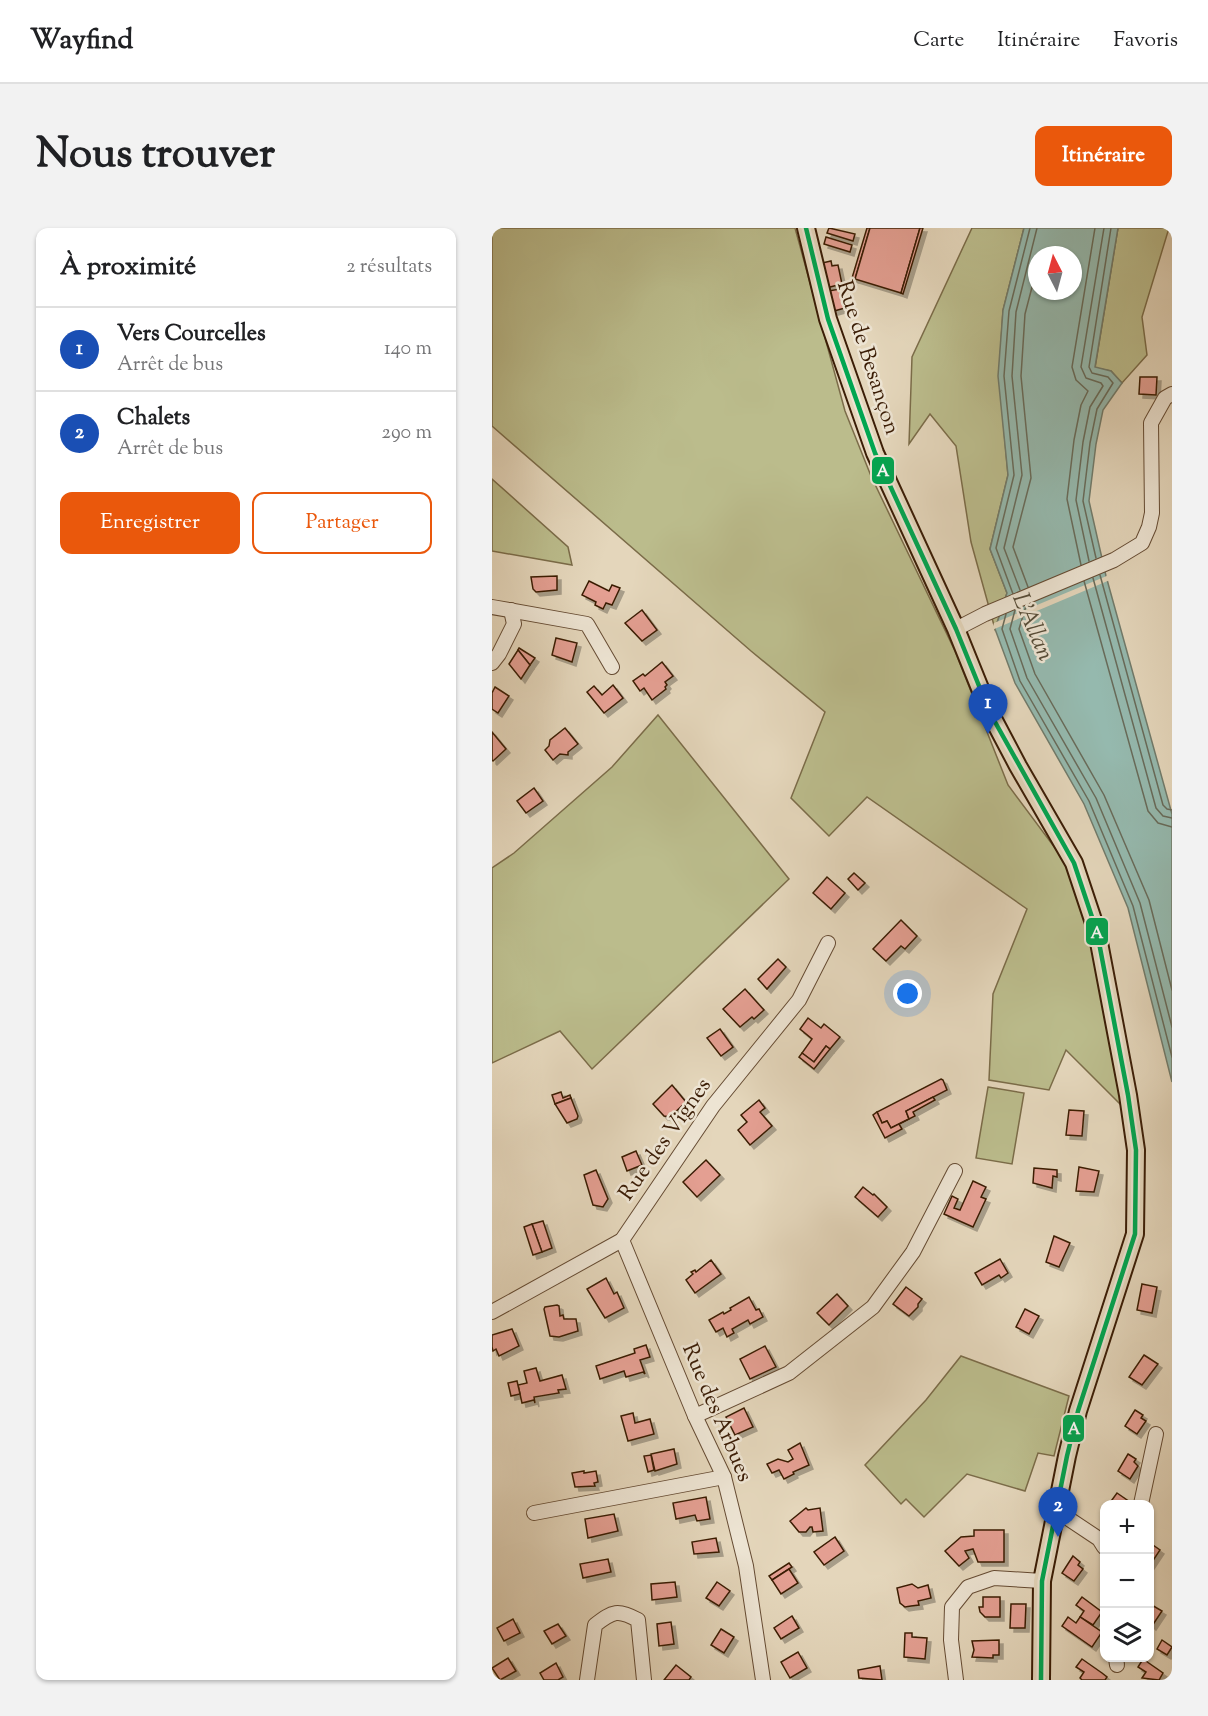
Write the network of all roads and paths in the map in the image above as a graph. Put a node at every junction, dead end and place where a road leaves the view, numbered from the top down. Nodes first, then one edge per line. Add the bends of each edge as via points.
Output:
1 (806, 228) edge
2 (1172, 394) edge
3 (492, 607) edge
4 (511, 610) junction
5 (956, 628) junction
6 (492, 663) edge
7 (612, 667) dead end
8 (828, 943) dead end
9 (955, 1171) dead end
10 (622, 1240) junction
11 (492, 1312) edge
12 (695, 1416) junction
13 (1156, 1434) dead end
14 (724, 1477) junction
15 (1142, 1500) edge
16 (1057, 1511) junction
17 (534, 1513) dead end
18 (1100, 1541) edge
19 (1042, 1581) junction
20 (587, 1680) edge
21 (644, 1680) edge
22 (763, 1680) edge
23 (956, 1680) edge
24 (1041, 1680) edge

1 - 5 main road, Rue de Besançon via 828,319 875,453
2 - 5 street via 1165,398 1151,423 1152,513 1142,543 1114,560
3 - 4 street
4 - 6 street via 514,624
4 - 7 street via 587,624
5 - 16 main road, Rue de Besançon via 990,713 1074,863 1097,932 1136,1150 1135,1234 1078,1411
8 - 10 street, Rue des Vignes via 799,1000 713,1106
9 - 12 street via 913,1252 873,1307 789,1373
10 - 11 street, Rue des Vignes
10 - 12 street, Rue des Arbues
12 - 14 street, Rue des Arbues
13 - 15 street
14 - 17 street
14 - 22 street, Rue des Arbues via 746,1566
16 - 18 street
16 - 19 main road, Rue de Besançon
19 - 23 street via 994,1578 968,1587 952,1607
19 - 24 main road, Rue de Besançon
20 - 21 street via 595,1624 608,1615 625,1612 638,1620

